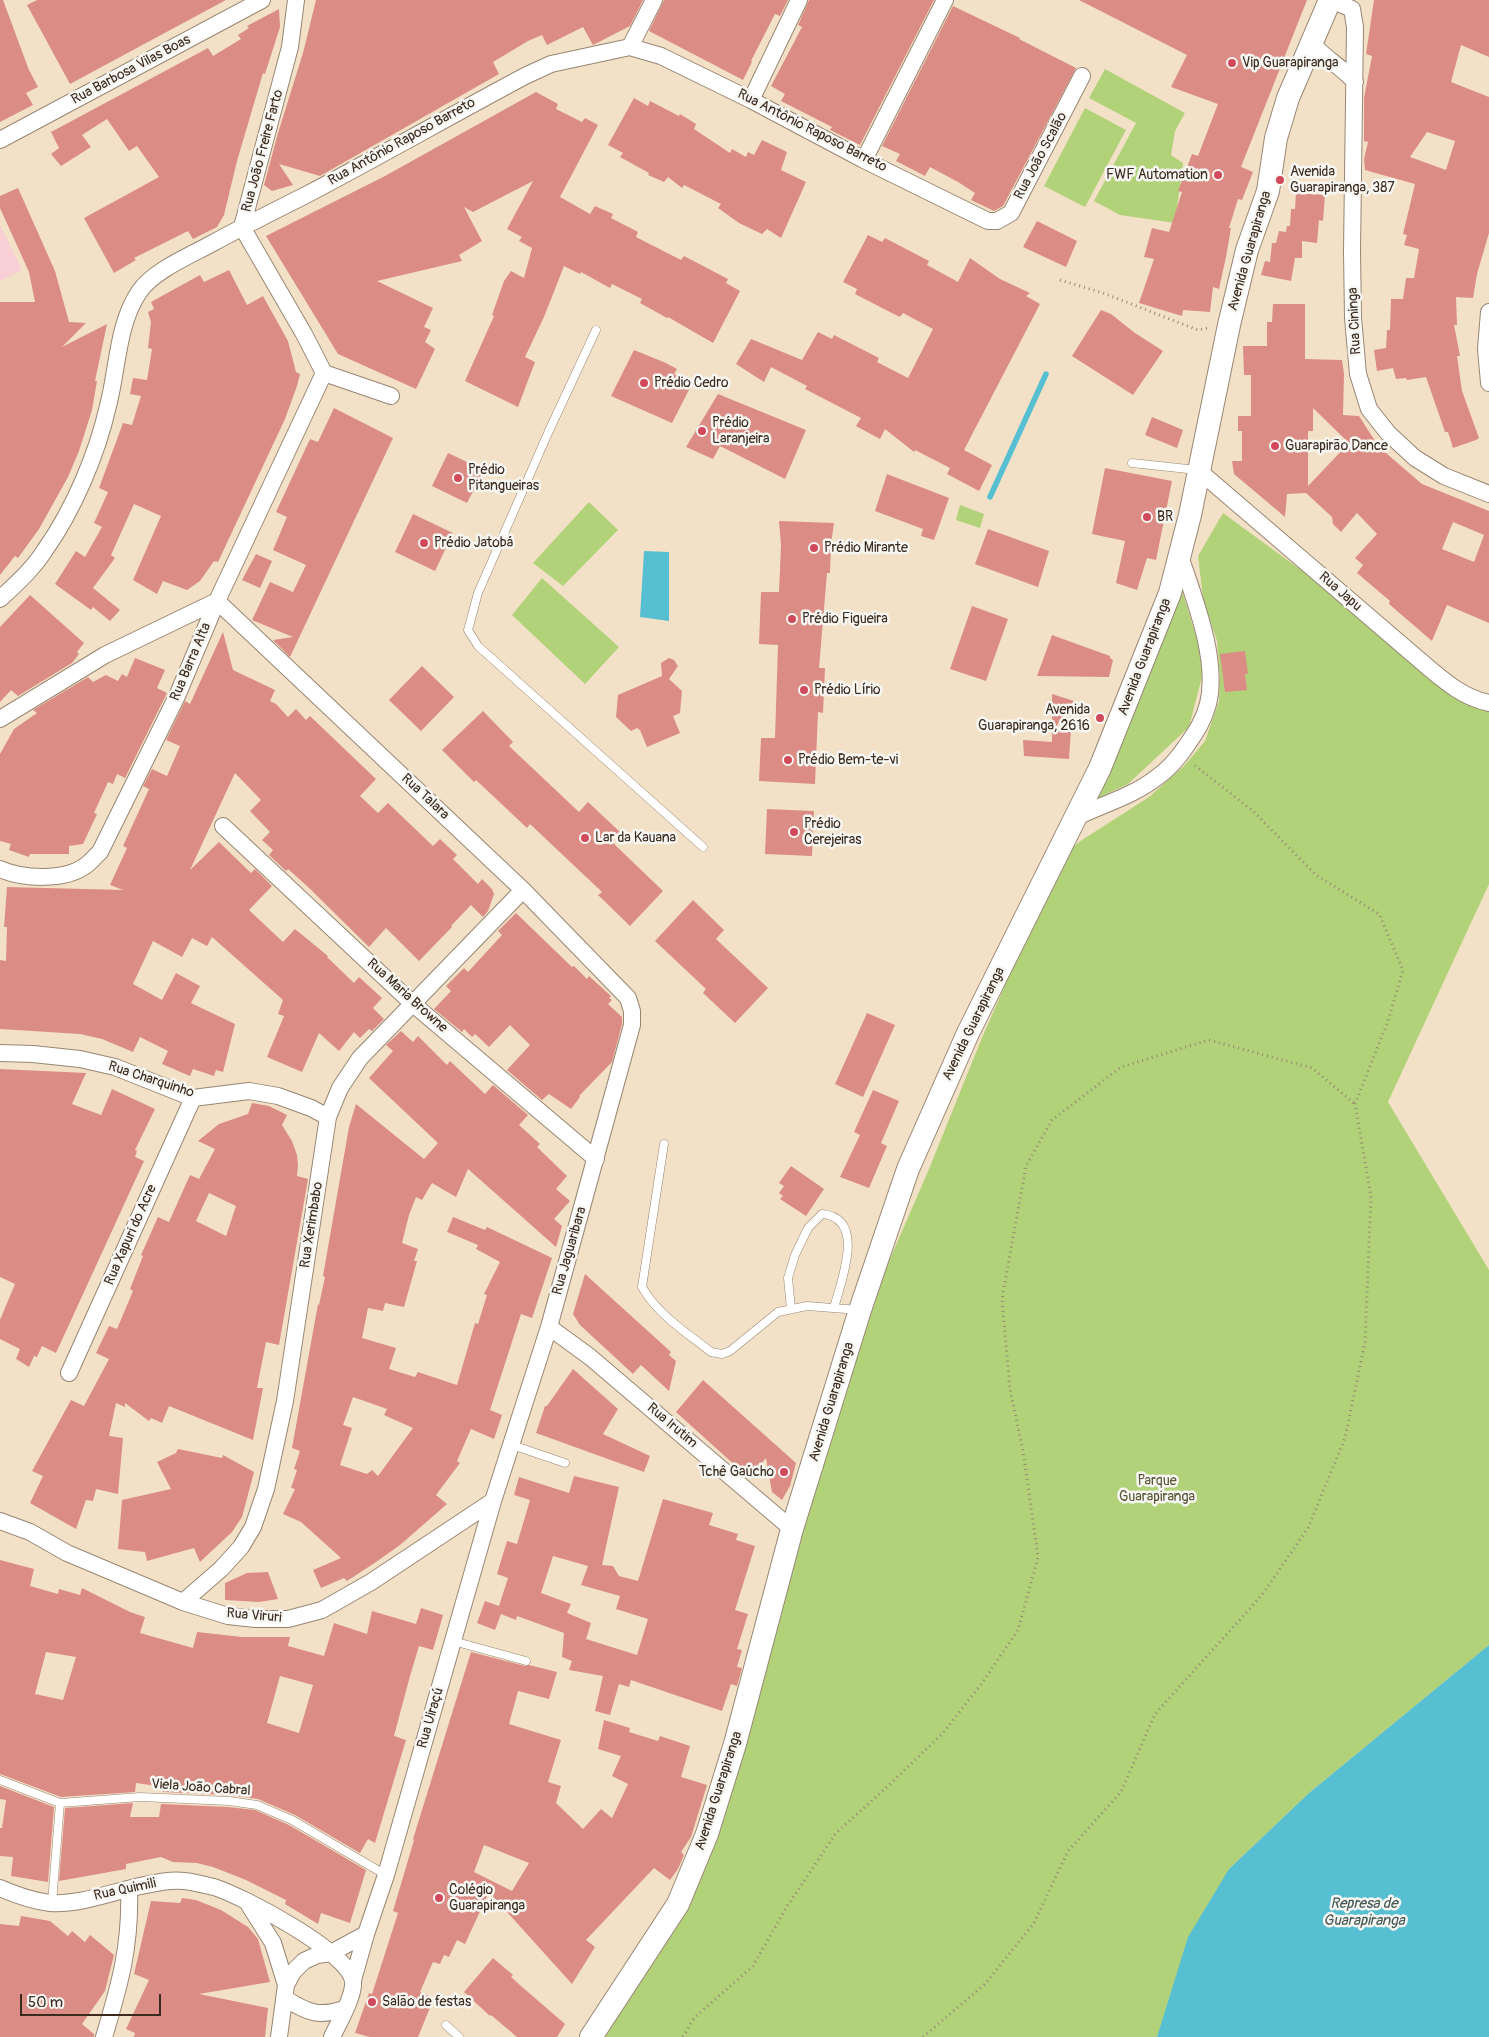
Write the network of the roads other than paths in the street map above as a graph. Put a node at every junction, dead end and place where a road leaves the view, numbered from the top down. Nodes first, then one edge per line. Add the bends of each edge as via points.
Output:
1 (262, 0) edge
2 (296, 0) edge
3 (654, 0) edge
4 (799, 0) edge
5 (945, 0) edge
6 (1331, 0) edge
7 (1312, 43) junction
8 (630, 46) junction
9 (1082, 76) dead end
10 (1355, 82) junction
11 (751, 100) junction
12 (0, 140) edge
13 (864, 160) junction
14 (988, 221) joint
15 (242, 227) junction
16 (1489, 312) edge
17 (596, 330) dead end
18 (324, 373) junction
19 (1489, 384) edge
20 (391, 396) dead end
21 (1132, 463) dead end
22 (1198, 470) junction
23 (1489, 494) edge
24 (1180, 556) junction
25 (0, 600) edge
26 (217, 601) junction
27 (1489, 703) edge
28 (0, 719) edge
29 (1077, 817) junction
30 (223, 826) dead end
31 (703, 847) dead end
32 (0, 869) edge
33 (523, 890) junction
34 (628, 998) joint
35 (413, 1004) junction
36 (0, 1053) edge
37 (193, 1098) junction
38 (328, 1117) junction
39 (664, 1144) dead end
40 (596, 1159) junction
41 (834, 1308) junction
42 (791, 1309) junction
43 (860, 1310) junction
44 (549, 1327) junction
45 (69, 1373) dead end
46 (512, 1445) junction
47 (564, 1463) dead end
48 (493, 1501) junction
49 (0, 1521) edge
50 (792, 1529) junction
51 (184, 1602) junction
52 (453, 1641) junction
53 (526, 1661) dead end
54 (0, 1780) edge
55 (60, 1804) junction
56 (386, 1875) junction
57 (0, 1888) edge
58 (129, 1889) junction
59 (52, 1903) junction
60 (248, 1903) junction
61 (366, 1934) junction
62 (330, 1953) junction
63 (353, 1980) junction
64 (286, 1992) junction
65 (344, 2009) junction
66 (446, 2026) dead end
67 (104, 2037) edge
68 (279, 2037) edge
69 (332, 2037) edge
70 (459, 2037) edge
71 (591, 2037) edge

1 - 12 street, Rua Barbosa Vilas Boas
2 - 15 street, Rua João Freire Farto via 290,47
3 - 8 street
4 - 11 street
5 - 13 street
6 - 7 main road, Avenida Guarapiranga
6 - 10 street, Rua Cininga via 1352,8
7 - 10 street
7 - 22 main road, Avenida Guarapiranga via 1288,98 1276,138 1268,191 1247,250
8 - 11 street, Rua Antônio Raposo Barreto via 661,56
8 - 15 street, Rua Antônio Raposo Barreto via 559,62 525,76
9 - 14 street, Rua João Scalão via 1011,213 997,221
10 - 23 street, Rua Cininga via 1353,318 1358,374 1370,409 1415,458 1444,476
11 - 13 street, Rua Antônio Raposo Barreto
13 - 14 street, Rua Antônio Raposo Barreto
15 - 18 street, Rua João Freire Farto
15 - 25 street, Rua Antônio Raposo Barreto via 178,261 140,291 130,309 119,344 96,454 46,550
16 - 19 street via 1486,349
17 - 31 lane via 478,593 468,630 478,646
18 - 20 street
18 - 26 street, Rua Barra Alta
21 - 22 lane
22 - 24 main road, Avenida Guarapiranga
22 - 27 street, Rua Japu via 1430,669 1458,691
24 - 29 main road, Avenida Guarapiranga via 1170,593 1146,645 1104,760
24 - 29 street via 1197,605 1208,652 1211,682 1208,704 1199,729 1156,778
26 - 28 street via 105,656
26 - 32 street, Rua Barra Alta via 177,696 100,852 85,866 69,873 26,876
26 - 33 street, Rua Talara
29 - 43 main road, Avenida Guarapiranga via 968,1033 908,1169
30 - 35 street, Rua Maria Browne
33 - 34 street, Rua Talara
33 - 35 street, Rua Xerimbabo
34 - 40 street, Rua Jaguaribara via 632,1025
35 - 38 street, Rua Xerimbabo via 360,1058 340,1088
35 - 40 street, Rua Maria Browne
36 - 37 street, Rua Charquinho via 80,1059 115,1067
37 - 38 street, Rua Charquinho via 249,1091 278,1096
37 - 45 street, Rua Xapuri do Acre
38 - 51 street, Rua Xerimbabo via 285,1402 266,1489 253,1527 241,1548
39 - 42 lane via 642,1286 650,1302 711,1352 722,1354 778,1312
40 - 44 street, Rua Jaguaribara
41 - 42 lane via 807,1306
41 - 42 lane via 849,1242 841,1221 822,1214 808,1228 795,1255 788,1278
41 - 43 lane
43 - 50 main road, Avenida Guarapiranga
44 - 46 street, Rua Jaguaribara
44 - 50 street, Rua Irutim via 590,1357
46 - 47 lane
46 - 48 street, Rua Jaguaribara
48 - 51 street, Rua Viruri via 371,1582 322,1610 288,1619 255,1619 228,1616
48 - 52 street, Rua Uiraçú
49 - 51 street, Rua Viruri
50 - 71 main road, Avenida Guarapiranga via 735,1744 707,1834 678,1904
52 - 53 lane
52 - 56 street, Rua Uiraçú
54 - 55 lane, Viela João Cabral
55 - 56 lane, Viela João Cabral via 140,1797 229,1800 257,1805 292,1820
55 - 59 lane
56 - 61 street, Rua Uiraçú
57 - 59 street, Rua Quimili
58 - 59 street, Rua Quimili
58 - 60 street, Rua Quimili via 158,1882 183,1881 215,1888
58 - 67 street via 130,1922 126,1954
60 - 62 street, Rua Quimili via 293,1927
60 - 64 street via 273,1943
61 - 62 street
61 - 63 street, Rua Uiraçú
62 - 63 street
62 - 64 street via 304,1961 293,1972
63 - 65 street
64 - 65 street via 298,2008 314,2013
64 - 68 street
65 - 69 street
66 - 70 lane

